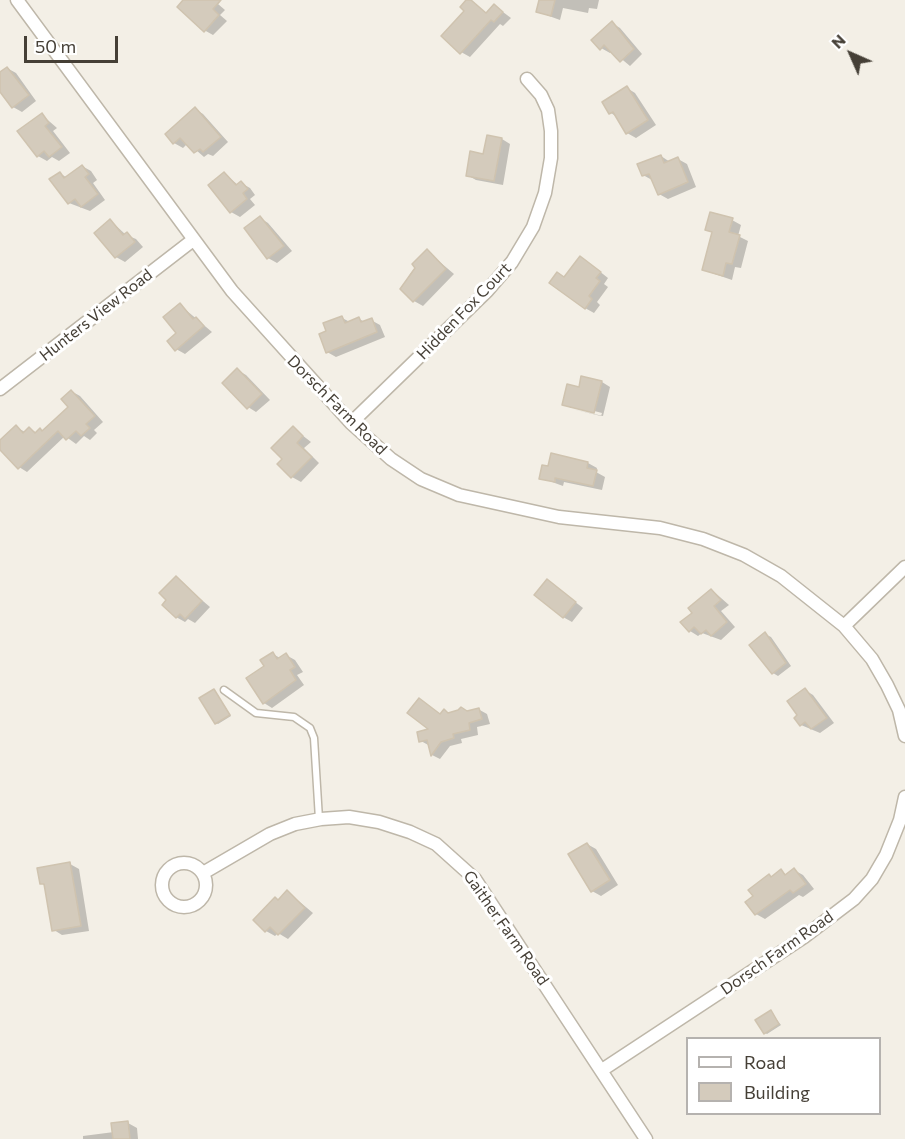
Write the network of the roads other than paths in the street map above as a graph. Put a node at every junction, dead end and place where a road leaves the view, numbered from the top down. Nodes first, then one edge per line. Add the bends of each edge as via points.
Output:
1 (17, 0) edge
2 (527, 79) dead end
3 (193, 240) junction
4 (0, 389) edge
5 (351, 423) junction
6 (905, 567) edge
7 (844, 626) junction
8 (224, 690) dead end
9 (905, 736) edge
10 (905, 797) edge
11 (319, 819) junction
12 (203, 873) dead end
13 (602, 1070) junction
14 (646, 1139) edge

1 - 3 street, Dorsch Farm Road
2 - 5 street, Hidden Fox Court via 542,95 552,131 551,158 533,227 488,291
3 - 4 street, Hunters View Road
3 - 5 street, Dorsch Farm Road via 275,342
5 - 7 street, Dorsch Farm Road via 420,479 459,495 560,517 660,528 734,551 781,576
6 - 7 street
7 - 9 street, Dorsch Farm Road via 872,659 887,685
8 - 11 lane via 256,713 294,717 310,728
10 - 13 street, Dorsch Farm Road via 886,855 854,899 804,937
11 - 12 street, Gaither Farm Road via 270,834
11 - 13 street, Gaither Farm Road via 349,817 410,831 456,860 475,879
13 - 14 street, Gaither Farm Road

